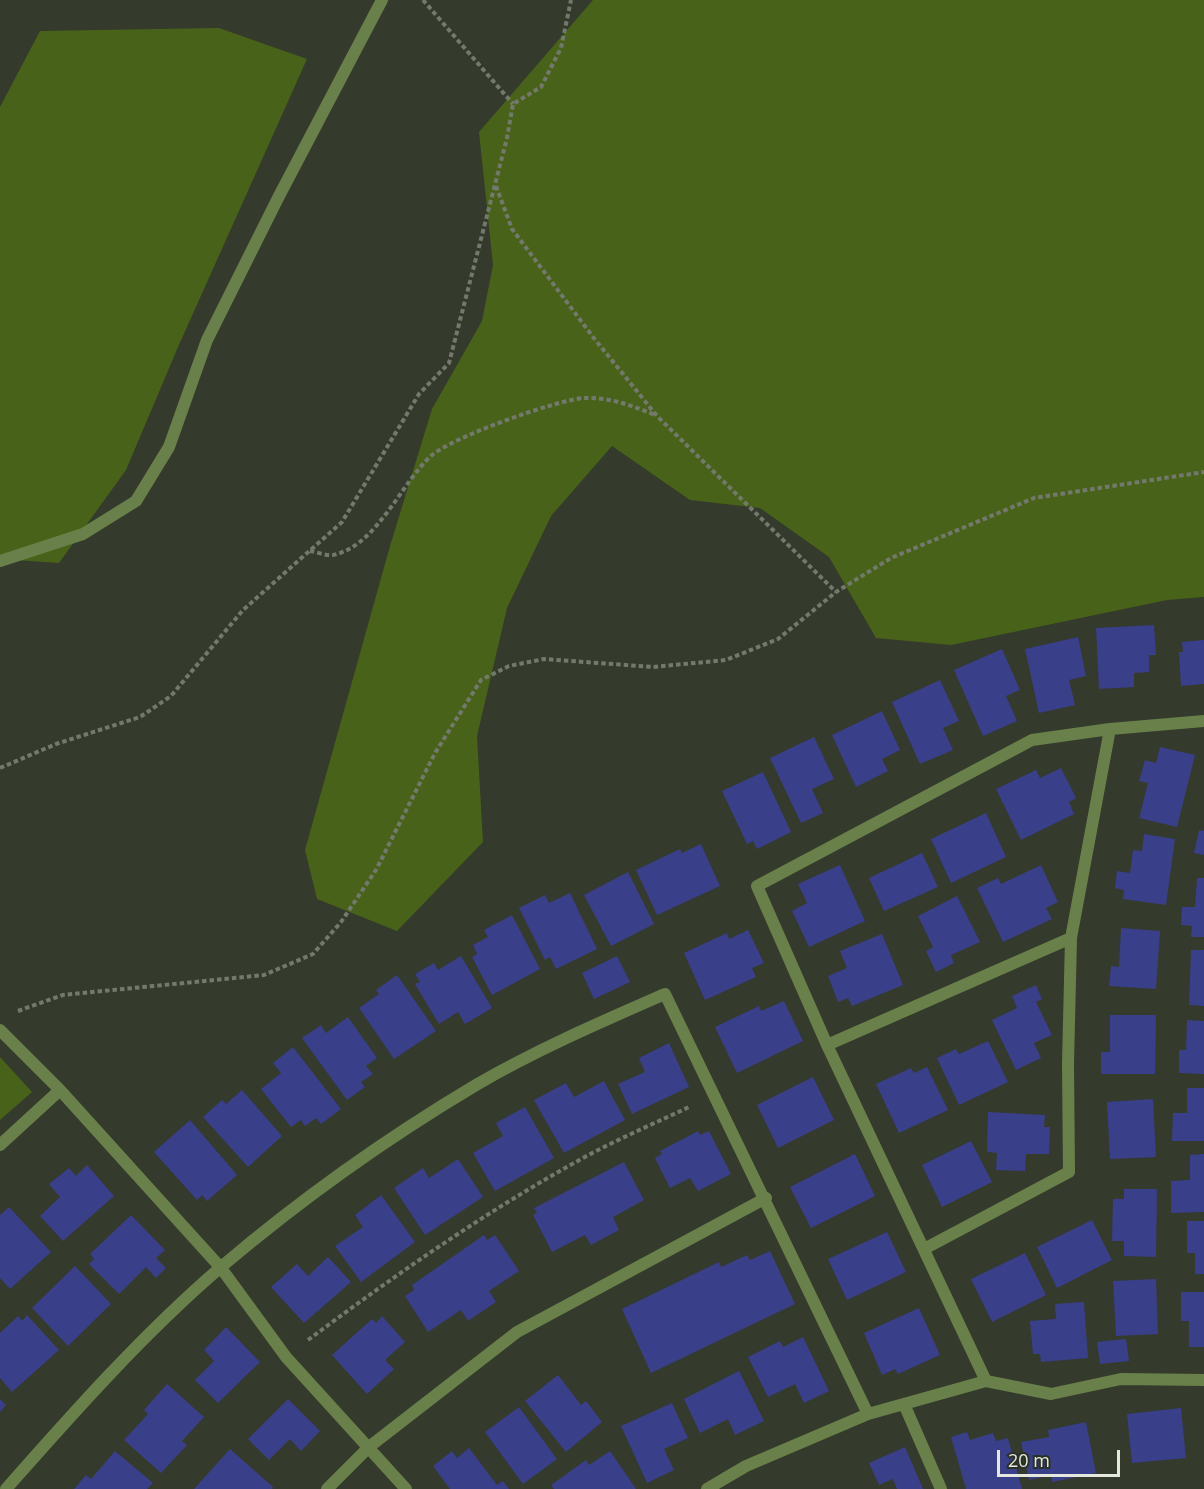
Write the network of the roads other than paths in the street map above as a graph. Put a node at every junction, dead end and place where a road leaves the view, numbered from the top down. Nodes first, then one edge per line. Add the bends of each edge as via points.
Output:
1 (382, 0) edge
2 (0, 561) edge
3 (1204, 721) edge
4 (1110, 729) junction
5 (1071, 938) junction
6 (0, 1030) edge
7 (827, 1045) junction
8 (60, 1090) junction
9 (0, 1145) edge
10 (766, 1198) junction
11 (924, 1249) junction
12 (220, 1268) junction
13 (1204, 1380) edge
14 (986, 1382) junction
15 (904, 1404) junction
16 (868, 1414) junction
17 (369, 1447) junction
18 (6, 1489) edge
19 (327, 1489) edge
20 (406, 1489) edge
21 (706, 1489) edge
22 (941, 1489) edge

1 - 2 street via 207,340 169,447 136,501 83,534
3 - 4 street
4 - 5 street
4 - 7 street via 1032,740 756,886
5 - 7 street
5 - 11 street via 1069,1172
6 - 8 street
7 - 11 street
8 - 9 street
8 - 12 street
10 - 12 street via 712,1096 665,994 587,1027 477,1084 383,1144
10 - 16 street
10 - 17 street via 517,1332
11 - 14 street
12 - 17 street via 286,1357
12 - 18 street via 65,1422
13 - 14 street via 1121,1379 1051,1394
14 - 15 street
15 - 16 street
15 - 22 street
16 - 21 street via 746,1466
17 - 19 street
17 - 20 street

